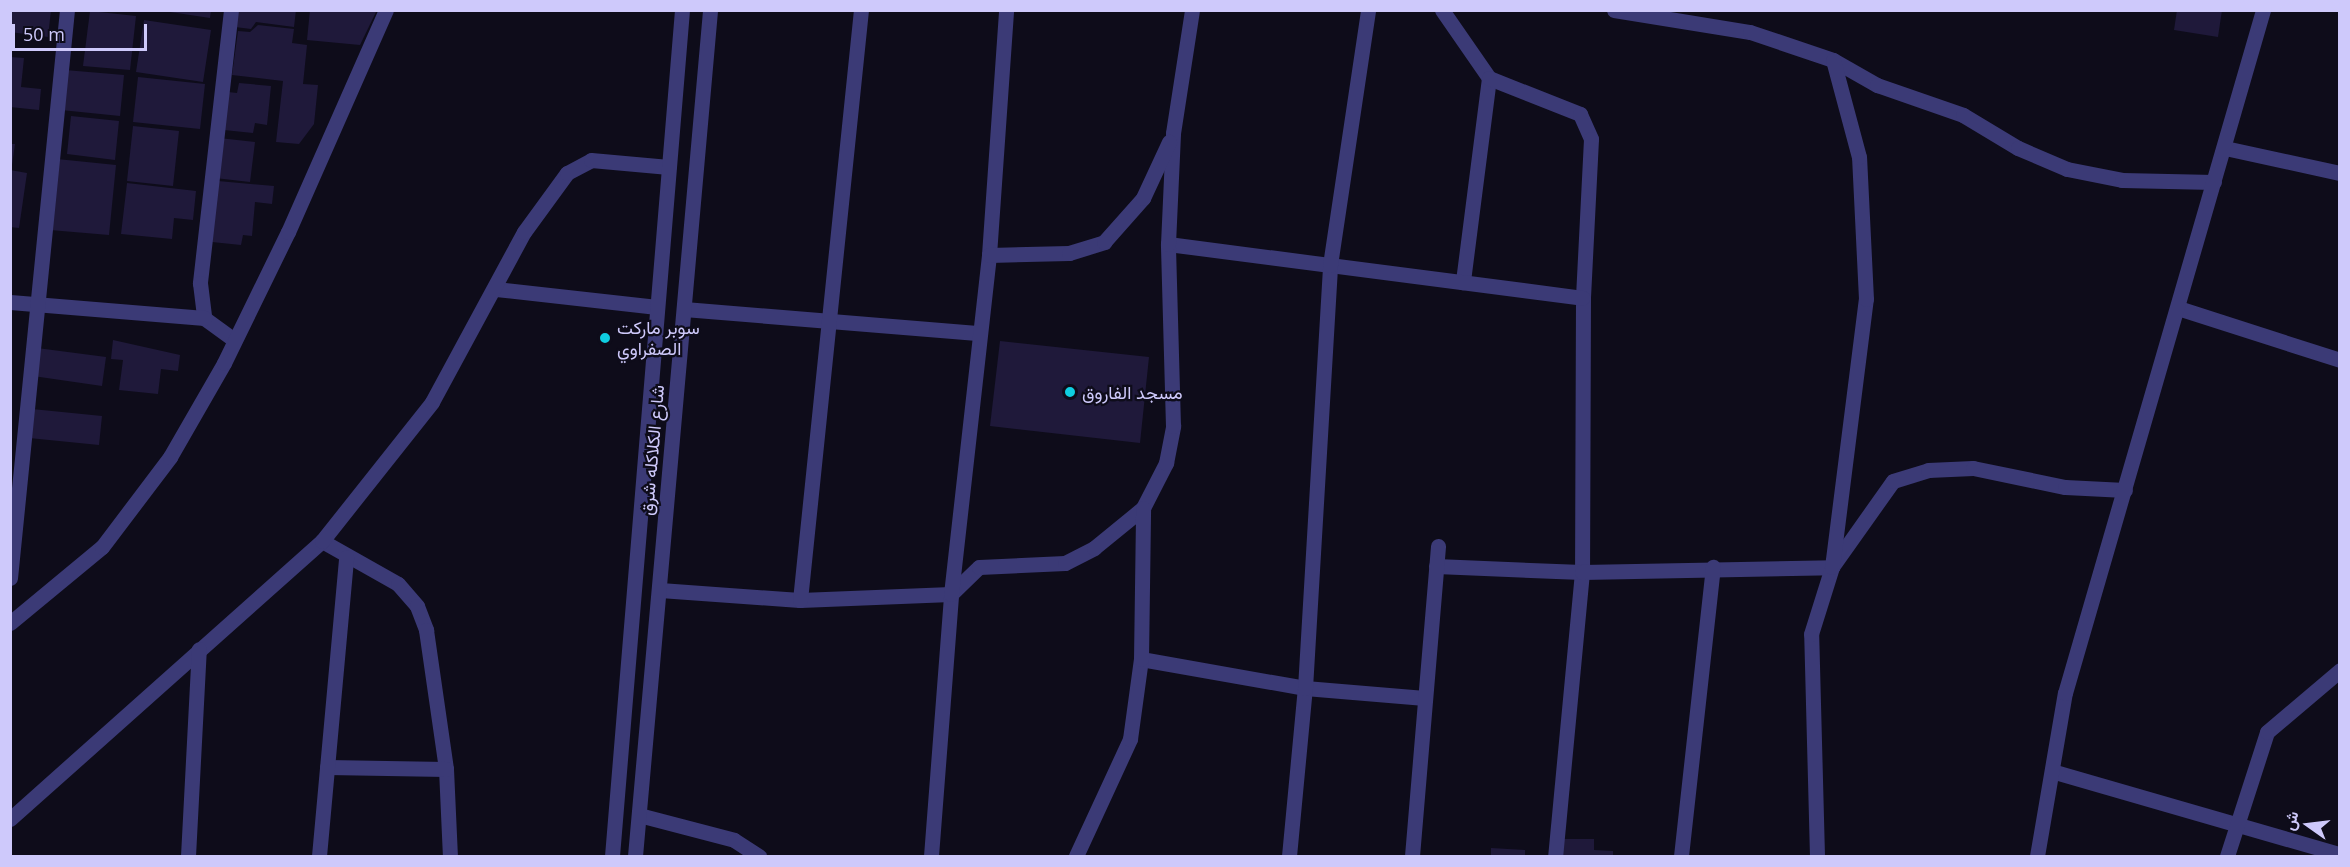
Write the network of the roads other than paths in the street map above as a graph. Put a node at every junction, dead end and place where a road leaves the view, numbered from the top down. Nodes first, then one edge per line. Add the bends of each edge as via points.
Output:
1 (67, 10) edge
2 (231, 10) edge
3 (386, 10) edge
4 (682, 10) edge
5 (710, 10) edge
6 (861, 10) edge
7 (1006, 10) edge
8 (1192, 10) edge
9 (1368, 10) edge
10 (1442, 10) edge
11 (1614, 10) edge
12 (2263, 10) edge
13 (1833, 60) junction
14 (1489, 78) junction
15 (1173, 133) junction
16 (2225, 148) junction
17 (669, 167) junction
18 (2340, 173) edge
19 (2214, 182) junction
20 (1167, 244) junction
21 (989, 255) junction
22 (1330, 265) junction
23 (1462, 282) junction
24 (496, 289) junction
25 (1583, 298) junction
26 (10, 302) edge
27 (35, 304) junction
28 (657, 307) junction
29 (2178, 308) junction
30 (684, 309) junction
31 (204, 318) junction
32 (828, 323) junction
33 (977, 333) junction
34 (234, 340) junction
35 (2340, 360) edge
36 (2125, 490) junction
37 (1143, 508) junction
38 (322, 541) junction
39 (1438, 546) dead end
40 (346, 557) junction
41 (1436, 566) junction
42 (1713, 567) junction
43 (1832, 567) junction
44 (1582, 572) junction
45 (10, 578) edge
46 (660, 590) junction
47 (951, 594) junction
48 (800, 600) junction
49 (10, 623) edge
50 (199, 649) junction
51 (1141, 659) junction
52 (2340, 670) edge
53 (1305, 688) junction
54 (1425, 698) junction
55 (327, 766) junction
56 (446, 769) junction
57 (2055, 772) junction
58 (639, 815) junction
59 (10, 819) edge
60 (2237, 824) junction
61 (2340, 854) edge
62 (188, 856) edge
63 (319, 856) edge
64 (450, 856) edge
65 (612, 856) edge
66 (635, 856) edge
67 (759, 856) edge
68 (932, 856) edge
69 (1076, 856) edge
70 (1289, 856) edge
71 (1412, 856) edge
72 (1555, 856) edge
73 (1681, 856) edge
74 (1817, 856) edge
75 (2037, 856) edge
76 (2227, 856) edge

1 - 27 street
2 - 31 street via 203,225
3 - 34 street
4 - 17 street, شارع الكلاكله شرق
5 - 30 street, شارع الكلاكله شرق
6 - 32 street
7 - 21 street
8 - 15 street
9 - 22 street
10 - 14 street
11 - 13 street via 1750,32
12 - 16 street
13 - 19 street via 1877,85 1963,115 2018,148 2067,169 2122,180
13 - 43 street via 1859,157 1866,299
14 - 23 street
14 - 25 street via 1580,114 1588,124
15 - 20 street
15 - 21 street via 1143,198 1104,242 1068,253
16 - 18 street
16 - 19 street
17 - 24 street via 591,160 578,165 524,232
17 - 28 street, شارع الكلاكله شرق
19 - 29 street
20 - 22 street
20 - 37 street via 1173,426 1166,463
21 - 33 street
22 - 23 street
22 - 53 street
23 - 25 street
24 - 28 street
24 - 38 street via 432,402
25 - 44 street
26 - 27 street
27 - 31 street
27 - 45 street
28 - 65 street, شارع الكلاكله شرق
29 - 35 street
29 - 36 street
30 - 32 street
30 - 46 street, شارع الكلاكله شرق
31 - 34 street
32 - 33 street
32 - 48 street
33 - 47 street
34 - 49 street via 170,457 102,547
36 - 43 street via 2065,487 1973,468 1928,470 1893,481
36 - 57 street via 2065,693
37 - 47 street via 1094,548 1065,563 980,567
37 - 51 street
38 - 40 street
38 - 50 street
39 - 41 street
40 - 55 street
40 - 56 street via 398,584 417,606 426,630
41 - 44 street
41 - 54 street
42 - 43 street
42 - 44 street
42 - 73 street
43 - 74 street via 1810,645
44 - 72 street
46 - 48 street
46 - 58 street, شارع الكلاكله شرق
47 - 48 street
47 - 68 street
50 - 59 street
50 - 62 street
51 - 53 street
51 - 69 street via 1130,739
52 - 60 street via 2267,732
53 - 54 street
53 - 70 street
54 - 71 street
55 - 56 street
55 - 63 street
56 - 64 street
57 - 60 street
57 - 75 street
58 - 66 street, شارع الكلاكله شرق
58 - 67 street via 734,840
60 - 61 street
60 - 76 street

